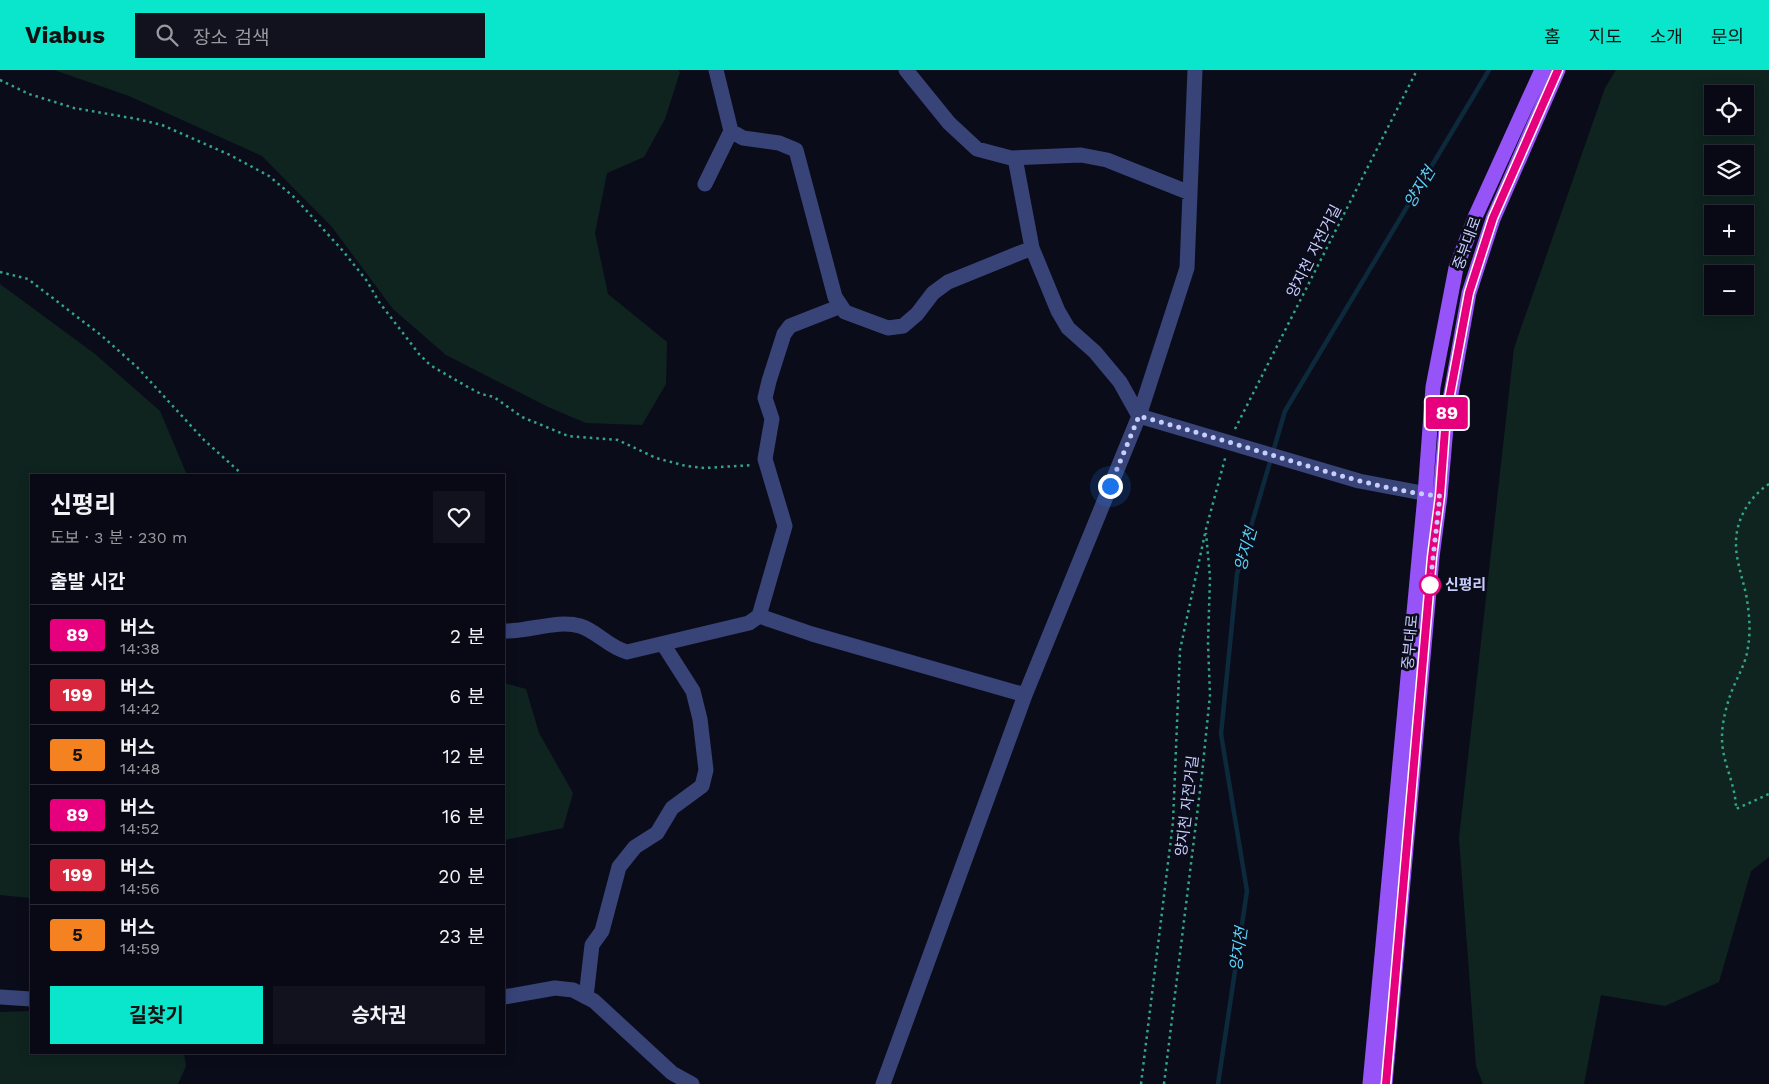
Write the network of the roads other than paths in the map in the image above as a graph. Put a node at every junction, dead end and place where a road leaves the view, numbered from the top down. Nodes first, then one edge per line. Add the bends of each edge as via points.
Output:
1 (716, 70) edge
2 (906, 70) edge
3 (1195, 70) edge
4 (1542, 70) edge
5 (1558, 70) edge
6 (731, 131) junction
7 (1015, 158) junction
8 (705, 184) dead end
9 (1190, 193) junction
10 (1032, 248) junction
11 (841, 306) junction
12 (1139, 416) junction
13 (1432, 495) junction
14 (760, 616) junction
15 (505, 631) edge
16 (663, 644) junction
17 (1025, 695) junction
18 (0, 997) edge
19 (505, 997) edge
20 (586, 997) junction
21 (30, 998) edge
22 (692, 1084) edge
23 (883, 1084) edge
24 (1370, 1084) edge
25 (1386, 1084) edge

1 - 6 street
2 - 7 street via 949,123 977,149
3 - 9 street
4 - 13 main road, 중부대로 via 1476,215 1456,268 1433,387
5 - 13 main road, 중부대로 via 1493,218 1469,293
6 - 8 street
6 - 11 street via 743,138 780,143 796,150 835,297
7 - 9 street via 1081,155 1107,160
7 - 10 street
9 - 12 street via 1187,268
10 - 11 street via 948,282 934,292 903,326 888,328 845,312
10 - 12 street via 1068,328 1095,352 1120,382
11 - 14 street via 790,326 784,334 765,398 772,419 765,459 786,526
12 - 13 street via 1359,481
12 - 17 street
13 - 24 main road, 중부대로
13 - 25 main road, 중부대로 via 1432,557
14 - 16 street via 749,623
14 - 17 street
15 - 16 street via 570,623 627,652
16 - 20 street via 693,691 706,770 702,786 672,808 658,833 635,847 619,867 602,931 592,945
17 - 23 street
18 - 21 street
19 - 20 street via 555,988 572,990
20 - 22 street via 672,1073

